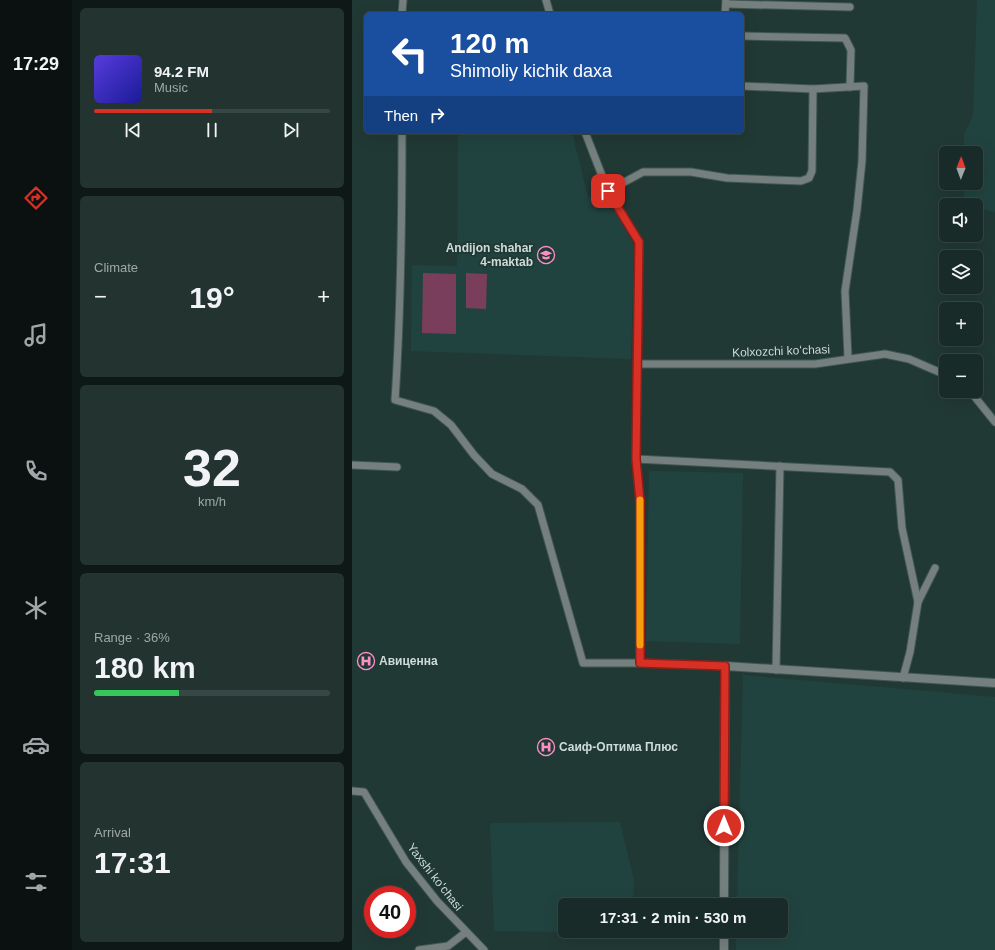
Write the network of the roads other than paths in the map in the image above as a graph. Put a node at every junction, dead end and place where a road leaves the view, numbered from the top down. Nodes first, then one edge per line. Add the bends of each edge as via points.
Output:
1 (403, 0) edge
2 (546, 0) edge
3 (726, 2) edge
4 (850, 7) dead end
5 (402, 12) edge
6 (549, 12) edge
7 (725, 12) edge
8 (744, 36) edge
9 (744, 86) edge
10 (850, 87) junction
11 (813, 89) junction
12 (402, 134) edge
13 (587, 134) edge
14 (608, 191) junction
15 (848, 358) junction
16 (637, 364) junction
17 (939, 372) edge
18 (976, 398) edge
19 (995, 422) edge
20 (636, 459) junction
21 (352, 465) edge
22 (780, 466) junction
23 (397, 467) dead end
24 (935, 568) dead end
25 (918, 602) junction
26 (640, 663) junction
27 (725, 666) junction
28 (776, 670) junction
29 (903, 678) junction
30 (995, 683) edge
31 (352, 791) edge
32 (724, 898) edge
33 (466, 932) junction
34 (724, 938) edge
35 (419, 950) edge
36 (484, 950) edge
37 (724, 950) edge

1 - 5 street
2 - 6 street
3 - 4 street
3 - 7 street
8 - 10 street via 845,38 851,50
9 - 11 street
10 - 11 street
10 - 15 street via 864,86 862,161 845,291
11 - 14 street via 812,171 809,178 801,181 727,178 691,172 643,172
12 - 26 street via 402,242 395,400 434,411 451,425 492,474 522,489 538,505 582,664
13 - 14 street
14 - 16 street via 639,242
15 - 16 street, Kolxozchi koʻchasi via 815,364 782,365
15 - 17 street, Kolxozchi koʻchasi via 896,355
16 - 20 street
18 - 19 street
20 - 22 street
20 - 26 street via 640,501
21 - 23 street
22 - 25 street via 890,472 898,480 902,528
22 - 28 street
24 - 25 street
25 - 29 street
26 - 27 street
27 - 28 street
27 - 32 street
28 - 29 street
29 - 30 street
31 - 33 street, Yaxshi koʻchasi via 364,792 406,862
33 - 35 street via 448,946
33 - 36 street, Yaxshi koʻchasi
34 - 37 street

